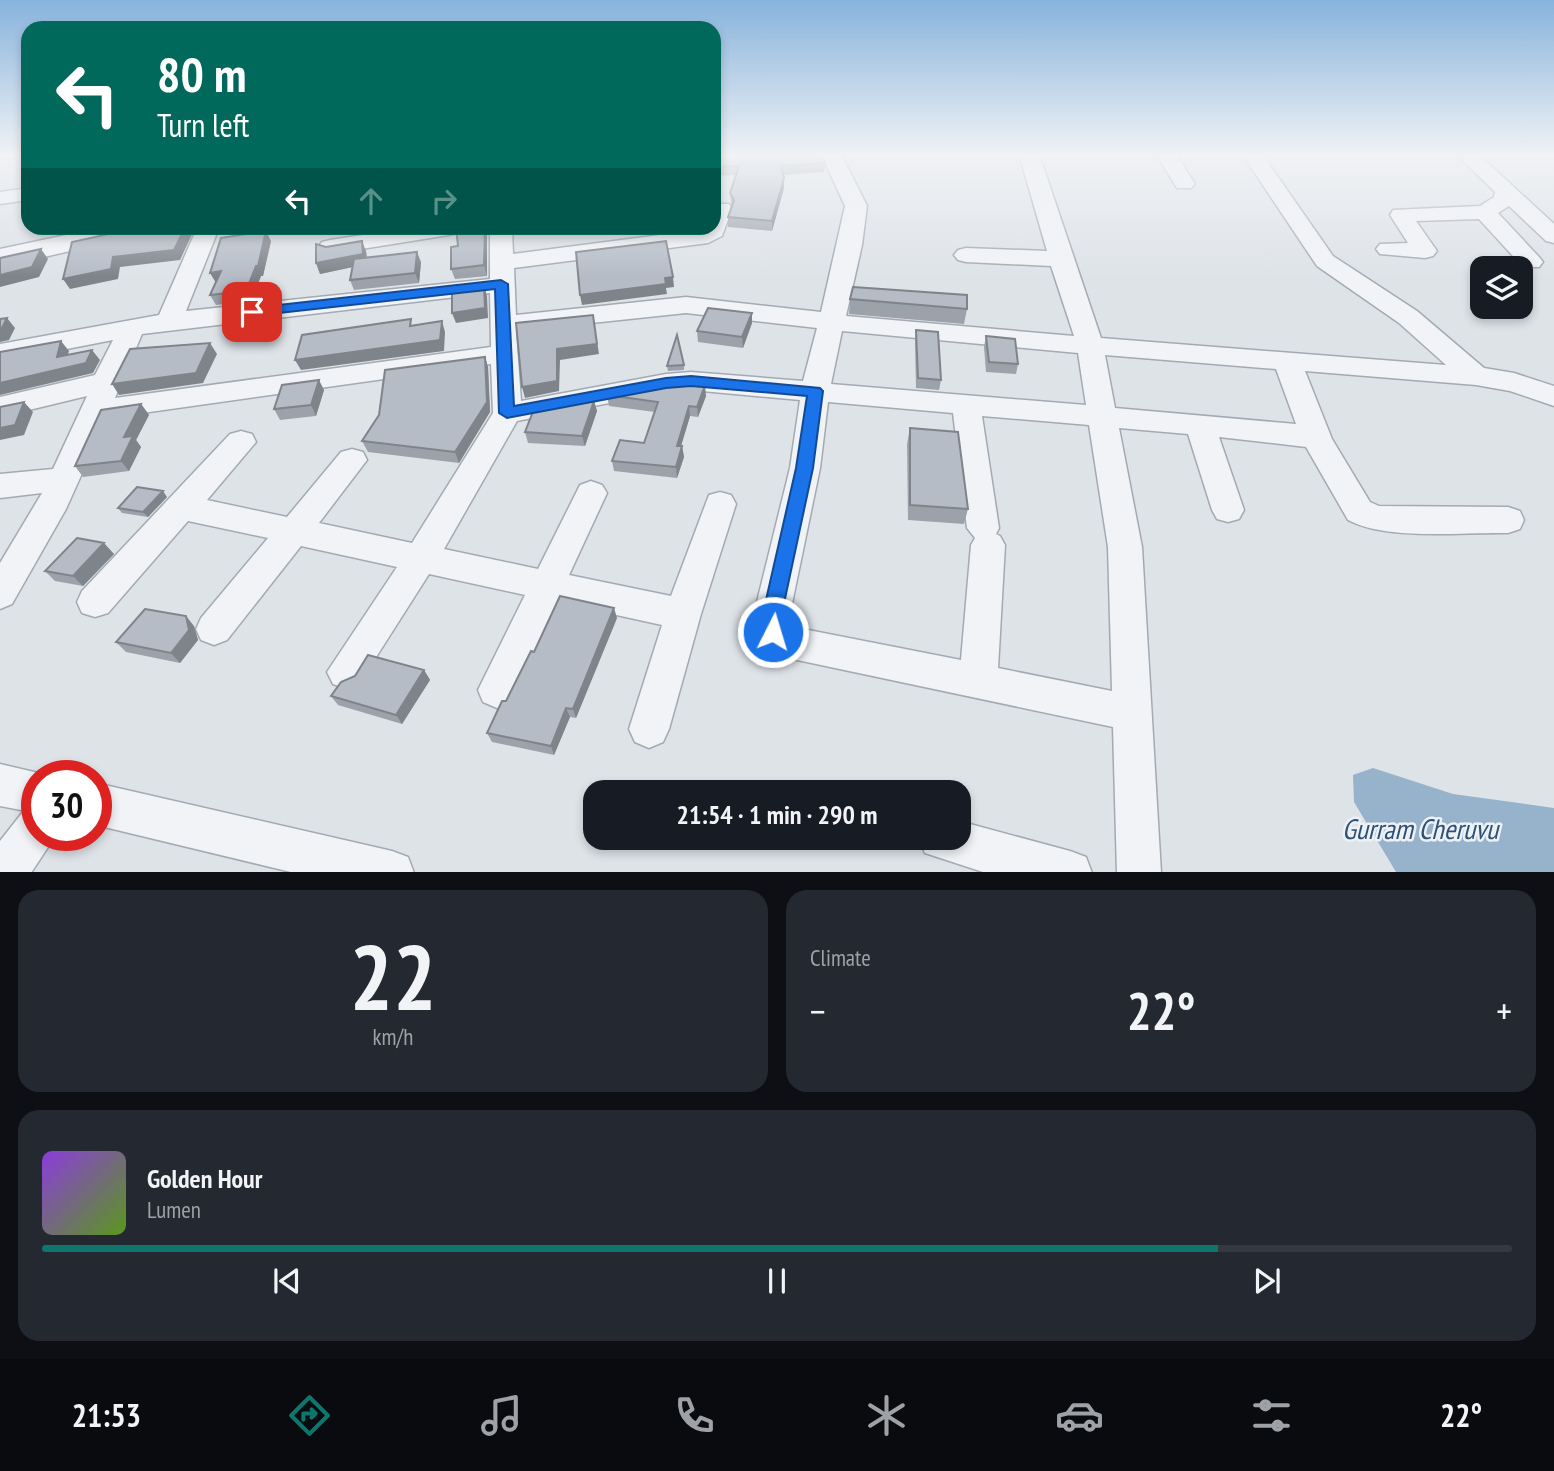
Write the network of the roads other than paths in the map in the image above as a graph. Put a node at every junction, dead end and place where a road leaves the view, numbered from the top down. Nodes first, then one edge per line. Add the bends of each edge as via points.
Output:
1 (21, 195) edge
2 (851, 195) edge
3 (1042, 195) edge
4 (1280, 195) edge
5 (1504, 195) edge
6 (1510, 195) edge
7 (0, 198) edge
8 (1485, 212) junction
9 (104, 235) edge
10 (205, 235) edge
11 (405, 235) edge
12 (501, 235) edge
13 (709, 235) edge
14 (1554, 236) edge
15 (330, 247) edge
16 (1388, 249) dead end
17 (965, 255) dead end
18 (1525, 256) edge
19 (0, 258) edge
20 (1060, 259) junction
21 (501, 274) junction
22 (169, 321) junction
23 (833, 324) junction
24 (132, 327) junction
25 (504, 339) junction
26 (1090, 345) junction
27 (0, 353) edge
28 (1287, 361) junction
29 (1476, 376) junction
30 (815, 391) junction
31 (101, 396) junction
32 (1554, 396) edge
33 (966, 405) junction
34 (0, 407) edge
35 (507, 413) junction
36 (1104, 416) junction
37 (1200, 425) junction
38 (1317, 440) junction
39 (241, 442) dead end
40 (352, 460) dead end
41 (64, 479) junction
42 (0, 486) edge
43 (591, 494) dead end
44 (720, 504) dead end
45 (181, 507) junction
46 (1228, 510) dead end
47 (1508, 520) dead end
48 (295, 531) junction
49 (421, 558) junction
50 (547, 585) junction
51 (0, 594) edge
52 (95, 602) dead end
53 (683, 614) junction
54 (214, 629) dead end
55 (346, 672) dead end
56 (978, 681) junction
57 (497, 690) dead end
58 (1132, 713) junction
59 (649, 729) dead end
60 (0, 785) edge
61 (21, 789) edge
62 (112, 808) edge
63 (971, 846) edge
64 (21, 849) edge
65 (4, 872) edge
66 (388, 872) edge
67 (1066, 872) edge
68 (1139, 872) edge

1 - 7 street
2 - 23 street via 856,206
3 - 20 street
4 - 29 street via 1325,261 1408,317
5 - 8 street via 1504,200
6 - 14 street
8 - 16 street via 1402,215 1425,251
8 - 18 street
9 - 19 street
10 - 22 street
11 - 15 street
12 - 21 street
13 - 21 street
17 - 20 street
20 - 26 street
21 - 22 street
21 - 25 street
22 - 24 street
23 - 25 street via 686,305
23 - 26 street
23 - 30 street
24 - 27 street
24 - 31 street
25 - 31 street
25 - 35 street
26 - 28 street
26 - 36 street
28 - 29 street
28 - 38 street
29 - 32 street via 1514,382
30 - 33 street
30 - 35 street via 691,381
30 - 56 street via 804,468 771,622 773,632 783,641
31 - 34 street
31 - 41 street
33 - 36 street
33 - 56 street via 985,537
35 - 49 street
36 - 37 street
36 - 58 street via 1125,547
37 - 38 street
37 - 46 street
38 - 47 street via 1359,512 1368,516
39 - 45 street
40 - 48 street
41 - 42 street
41 - 51 street
43 - 50 street
44 - 53 street
45 - 48 street
45 - 52 street
48 - 49 street
48 - 54 street
49 - 50 street
49 - 55 street
50 - 53 street
50 - 57 street
53 - 59 street
56 - 58 street
58 - 68 street
60 - 61 street
62 - 66 street
63 - 67 street
64 - 65 street

